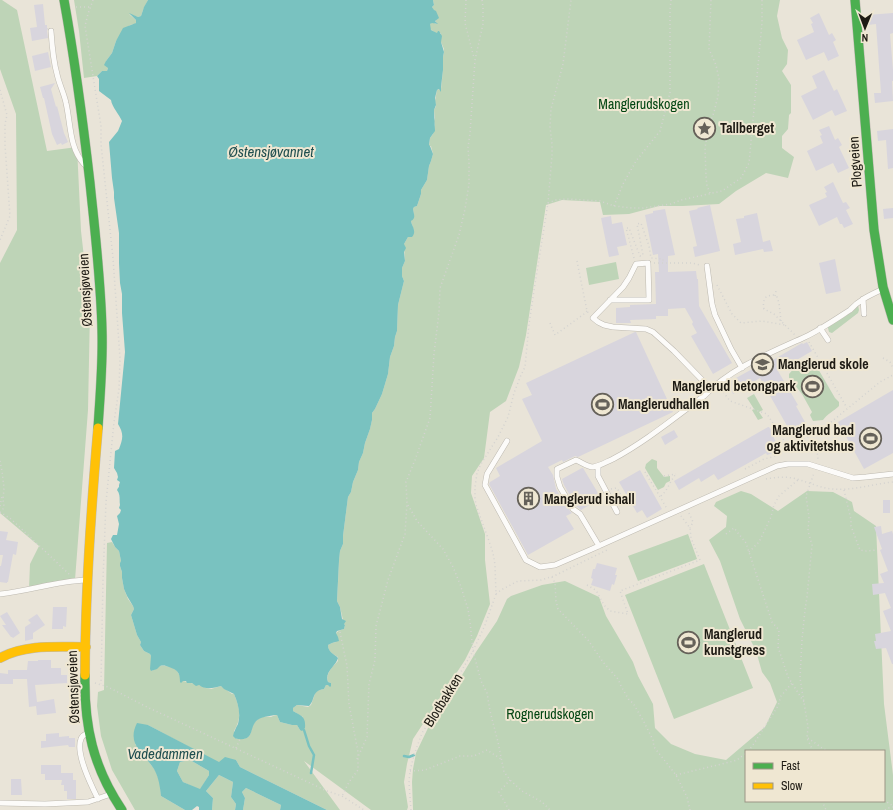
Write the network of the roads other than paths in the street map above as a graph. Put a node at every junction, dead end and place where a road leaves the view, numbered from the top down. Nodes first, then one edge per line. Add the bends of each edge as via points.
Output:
1 (64, 0) edge
2 (855, 0) edge
3 (51, 31) dead end
4 (89, 169) junction
5 (707, 266) road end
6 (884, 289) junction
7 (863, 299) junction
8 (610, 300) junction
9 (864, 314) dead end
10 (893, 320) edge
11 (820, 328) junction
12 (828, 340) dead end
13 (742, 368) junction
14 (709, 390) junction
15 (507, 440) dead end
16 (598, 466) junction
17 (893, 474) edge
18 (618, 512) dead end
19 (599, 546) junction
20 (88, 580) junction
21 (0, 594) edge
22 (86, 647) junction
23 (0, 658) edge
24 (89, 732) junction
25 (112, 794) junction
26 (98, 799) junction
27 (0, 803) edge
28 (122, 810) edge

1 - 4 main road, Østensjøveien
2 - 6 main road, Plogveien via 874,230
3 - 4 lane via 57,75 75,150 79,159
4 - 20 main road, Østensjøveien via 100,293 102,359
5 - 13 lane via 715,315
6 - 7 lane
6 - 10 main road, Plogveien
7 - 9 lane
7 - 11 lane
8 - 8 lane via 623,287 636,264 648,263 649,300
8 - 14 lane via 593,318 604,325 653,332 706,384
11 - 12 lane
11 - 13 lane
13 - 14 lane
14 - 16 lane via 637,445
15 - 19 lane via 487,474 485,485 526,560 540,567 556,565
16 - 18 lane via 598,476
16 - 19 lane via 591,467 576,460 557,469 557,477 573,509 580,514
17 - 19 lane via 853,478 808,464 778,466
20 - 21 lane via 75,580
20 - 22 main road, Østensjøveien
22 - 23 main road via 47,647 16,651
22 - 24 main road, Østensjøveien via 86,706
24 - 25 main road, Østensjøveien via 97,760
24 - 26 lane via 82,736 80,748
25 - 26 lane
25 - 28 main road, Østensjøveien
26 - 27 lane via 88,802 46,804

